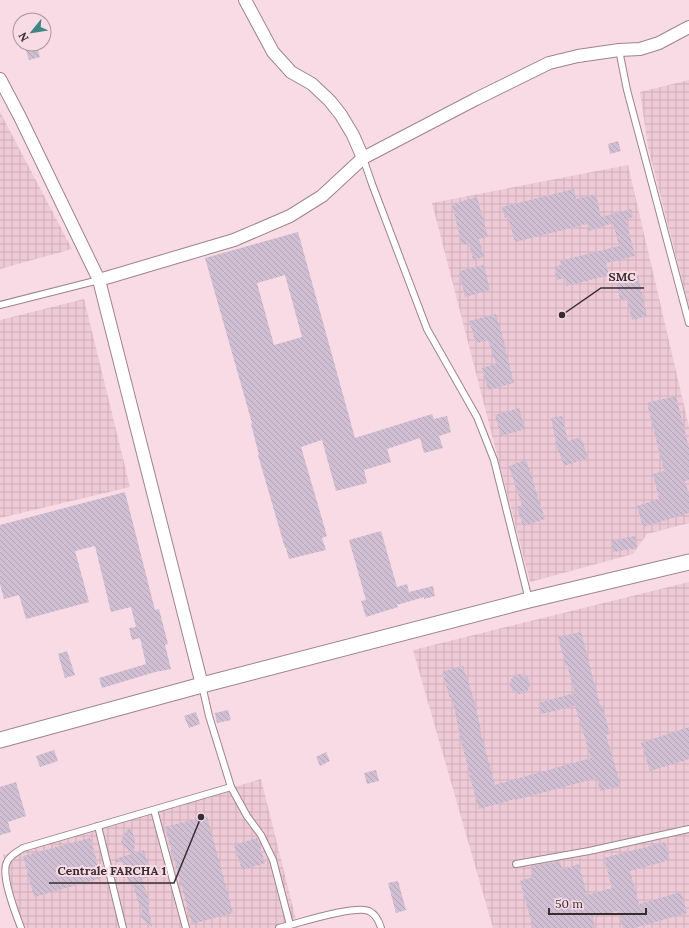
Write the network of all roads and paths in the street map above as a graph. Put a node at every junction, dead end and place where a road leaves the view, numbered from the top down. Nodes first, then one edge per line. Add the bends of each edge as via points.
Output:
1 (245, 0) edge
2 (689, 27) edge
3 (619, 50) junction
4 (0, 79) edge
5 (363, 158) junction
6 (99, 280) junction
7 (0, 305) edge
8 (689, 323) edge
9 (689, 562) edge
10 (529, 600) junction
11 (202, 685) junction
12 (0, 740) edge
13 (231, 787) junction
14 (154, 810) junction
15 (98, 826) junction
16 (689, 829) edge
17 (516, 864) dead end
18 (290, 925) junction
19 (20, 928) edge
20 (123, 928) edge
21 (186, 928) edge
22 (279, 928) edge
23 (381, 928) edge

1 - 5 street via 273,52 291,72 312,84 330,101 353,135
2 - 3 street via 660,43 640,50
3 - 5 street via 550,63
3 - 8 lane via 627,90
4 - 6 street
5 - 6 street via 322,196 290,216 234,240
5 - 10 lane via 427,330 477,417 494,460
6 - 7 lane
6 - 11 street
9 - 10 street
10 - 11 street
11 - 12 street
11 - 13 lane
13 - 14 lane
13 - 18 lane via 261,835 273,860
14 - 15 lane
14 - 21 lane
15 - 19 lane via 23,848 12,855 6,863 5,874
15 - 20 lane
16 - 17 lane
18 - 22 lane
18 - 23 lane via 361,909 375,915

